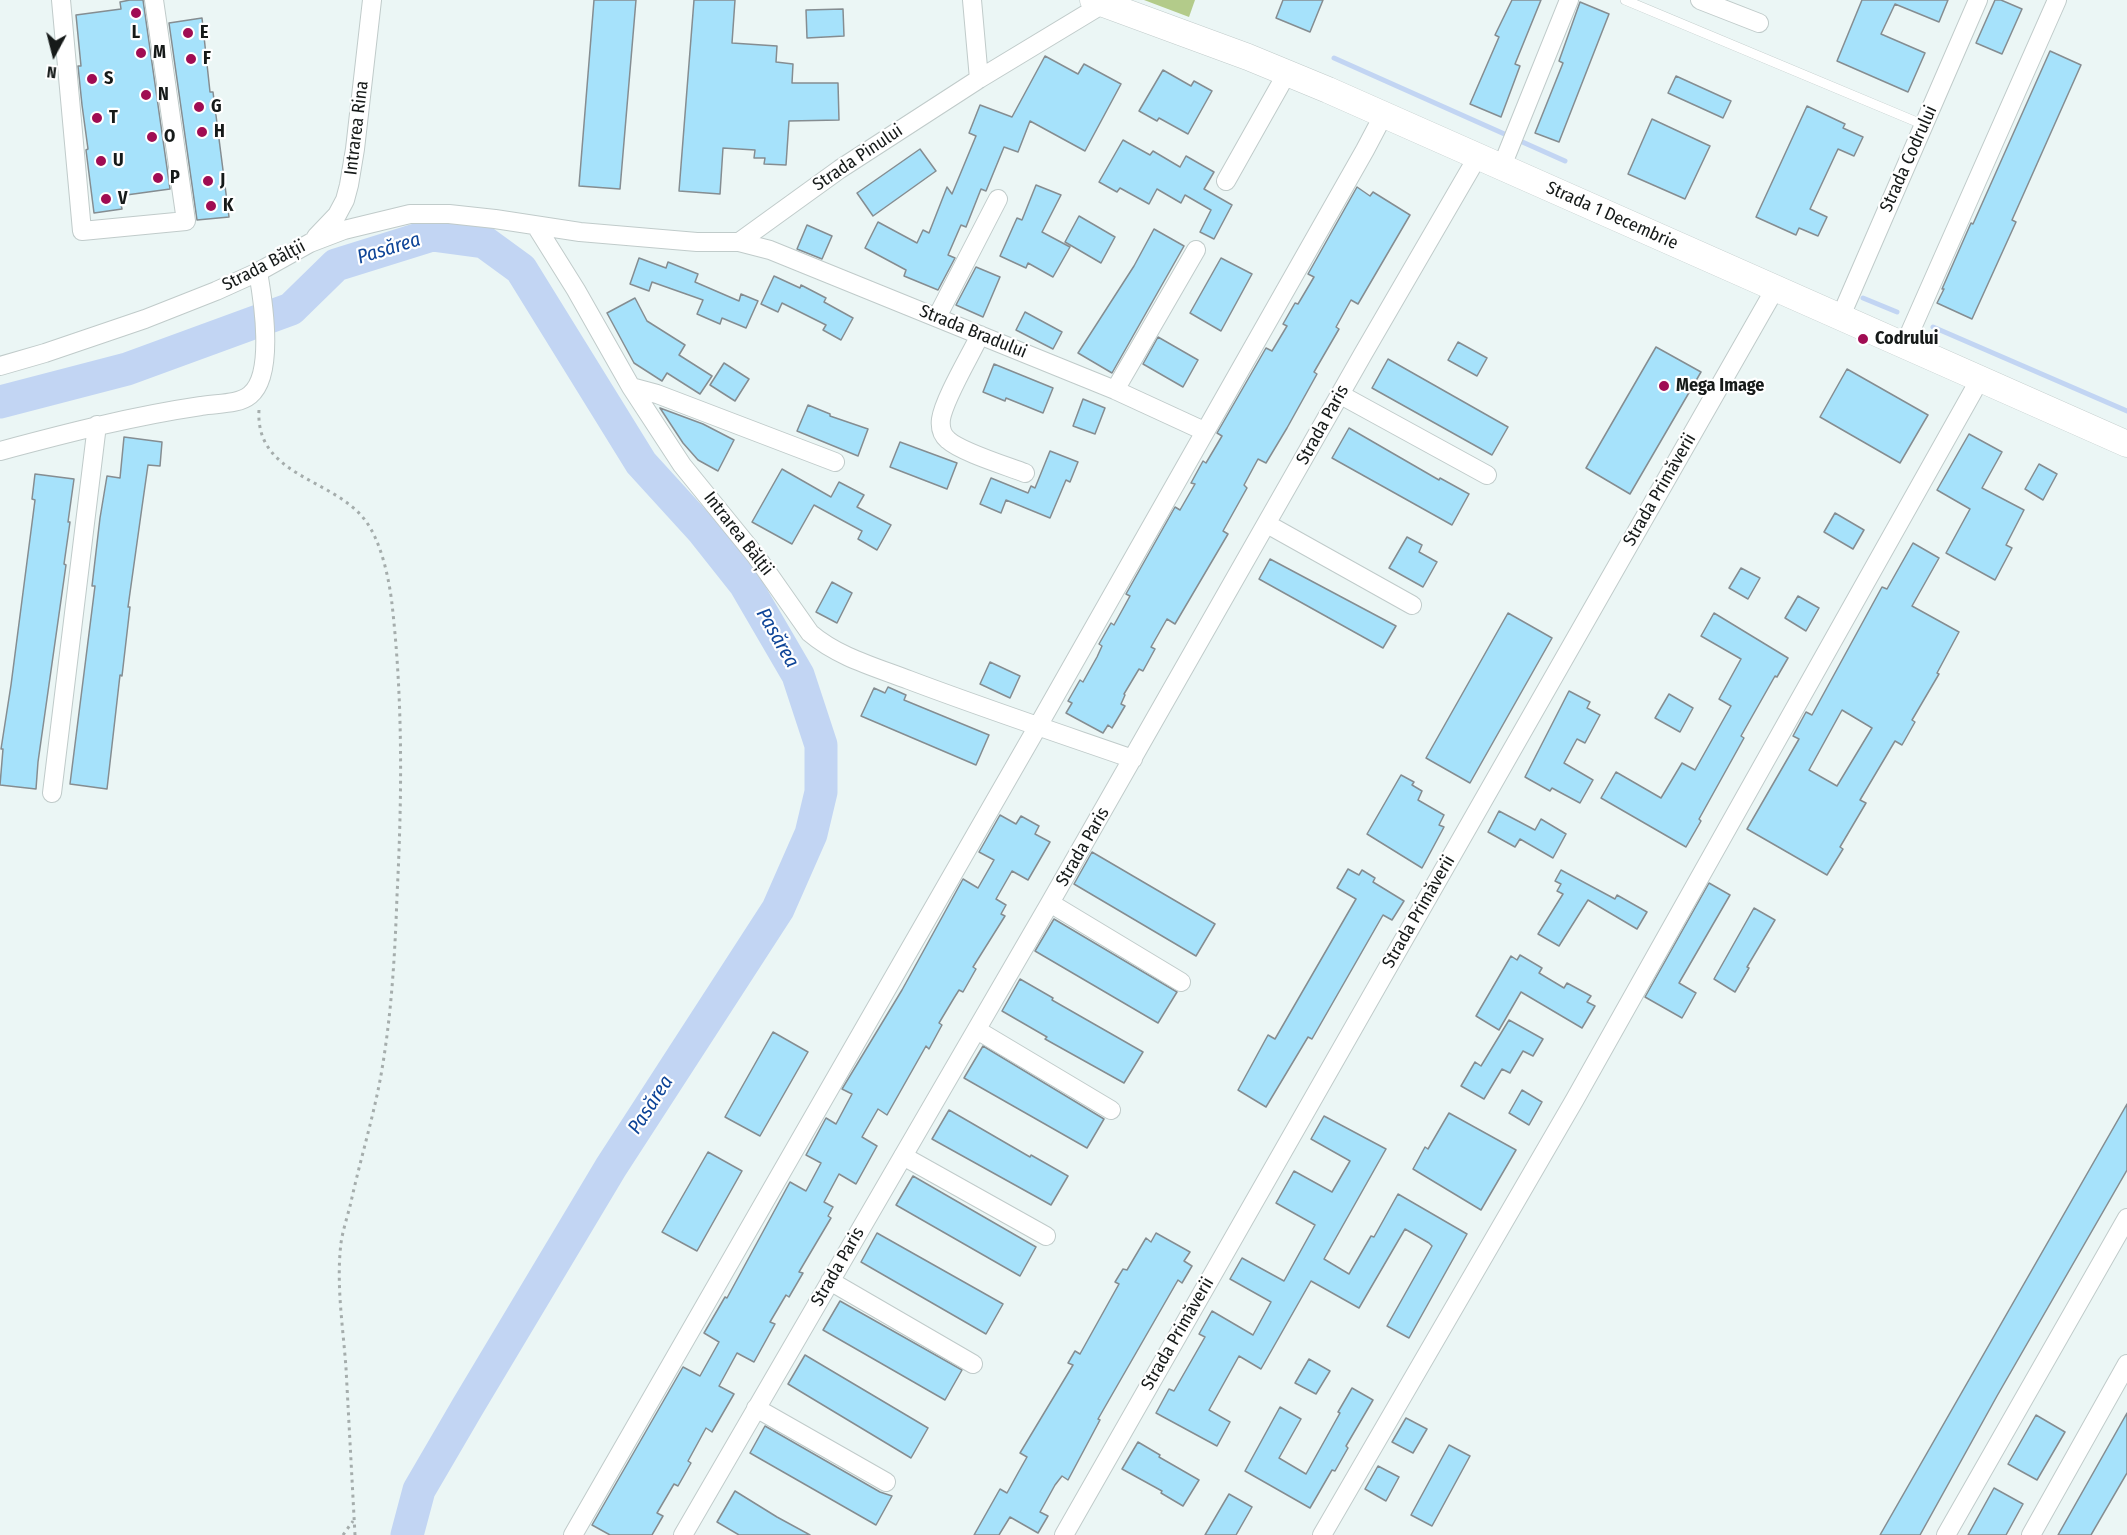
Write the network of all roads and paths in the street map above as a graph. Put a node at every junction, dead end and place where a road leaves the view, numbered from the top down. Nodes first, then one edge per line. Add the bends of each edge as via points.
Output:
1 (61, 0) edge
2 (154, 0) edge
3 (372, 0) edge
4 (972, 0) edge
5 (1569, 0) edge
6 (1625, 0) edge
7 (1700, 0) edge
8 (1978, 0) edge
9 (2057, 0) edge
10 (1100, 1) edge
11 (1759, 23) dead end
12 (1287, 73) junction
13 (979, 79) junction
14 (1384, 114) junction
15 (1924, 125) junction
16 (1478, 156) junction
17 (1506, 157) junction
18 (1226, 181) dead end
19 (998, 199) dead end
20 (536, 226) junction
21 (739, 242) junction
22 (310, 243) junction
23 (1196, 250) dead end
24 (258, 272) junction
25 (1775, 289) junction
26 (937, 317) junction
27 (1840, 318) junction
28 (980, 335) junction
29 (1904, 346) junction
30 (0, 366) edge
31 (263, 376) junction
32 (1980, 379) junction
33 (631, 387) junction
34 (1114, 390) junction
35 (1341, 395) junction
36 (97, 425) junction
37 (1204, 431) junction
38 (2127, 444) edge
39 (0, 452) edge
40 (835, 462) dead end
41 (1025, 473) dead end
42 (1487, 475) dead end
43 (1267, 524) junction
44 (1412, 605) dead end
45 (1038, 726) junction
46 (1133, 759) junction
47 (52, 793) dead end
48 (1050, 903) junction
49 (1181, 982) dead end
50 (977, 1029) junction
51 (1111, 1110) dead end
52 (903, 1156) junction
53 (2127, 1218) edge
54 (1046, 1236) dead end
55 (830, 1281) junction
56 (2127, 1364) edge
57 (973, 1365) dead end
58 (756, 1408) junction
59 (886, 1482) dead end
60 (354, 1520) junction
61 (343, 1535) edge
62 (355, 1535) edge
63 (573, 1535) edge
64 (684, 1535) edge
65 (1064, 1535) edge
66 (1322, 1535) edge
67 (1946, 1535) edge
68 (2031, 1535) edge

1 - 2 street via 82,231 186,221
3 - 22 street, Intrarea Rina via 355,149 345,200 326,229
4 - 13 street
5 - 17 street
6 - 15 lane
7 - 11 street
8 - 15 street, Strada Codrului
9 - 29 street
10 - 12 main road, Strada 1 Decembrie
10 - 13 street, Strada Pinului
12 - 14 main road, Strada 1 Decembrie
12 - 18 street
13 - 21 street, Strada Pinului via 840,169
14 - 16 main road, Strada 1 Decembrie
14 - 37 street
15 - 27 street, Strada Codrului
16 - 17 main road, Strada 1 Decembrie
16 - 35 street, Strada Paris
17 - 25 main road, Strada 1 Decembrie
19 - 26 street
20 - 21 street, Strada Bălții via 685,241
20 - 22 street, Strada Bălții via 449,214 410,214 344,230
20 - 33 street, Intrarea Bălții
21 - 26 street, Strada Bradului via 770,250
22 - 24 street, Strada Bălții
23 - 34 street
24 - 30 street, Strada Bălții via 145,319
24 - 31 street via 265,308
25 - 27 main road, Strada 1 Decembrie
25 - 65 street, Strada Primăverii
26 - 28 street, Strada Bradului
27 - 29 main road, Strada 1 Decembrie
28 - 34 street, Strada Bradului
28 - 41 street via 948,400 941,430 948,441
29 - 32 main road, Strada 1 Decembrie
31 - 36 street via 249,396 231,402
31 - 60 path via 258,423 264,443 289,470 355,510 377,538 391,600 401,698 401,830 392,1008 383,1067 341,1243 340,1315
32 - 38 main road, Strada 1 Decembrie
32 - 66 street via 1574,1101
33 - 40 street
33 - 45 street, Intrarea Bălții via 682,465 762,564 810,633 844,655
34 - 37 street, Strada Bradului
35 - 42 street
35 - 43 street, Strada Paris
36 - 39 street
36 - 47 street
37 - 45 street
43 - 44 street
43 - 46 street, Strada Paris
45 - 46 street, Intrarea Bălții
45 - 63 street
46 - 48 street, Strada Paris
48 - 49 street
48 - 50 street, Strada Paris
50 - 51 street
50 - 52 street, Strada Paris
52 - 54 street
52 - 55 street, Strada Paris
53 - 67 street
55 - 57 street
55 - 58 street, Strada Paris
56 - 68 street
58 - 59 street
58 - 64 street, Strada Paris
60 - 61 path
60 - 62 path

